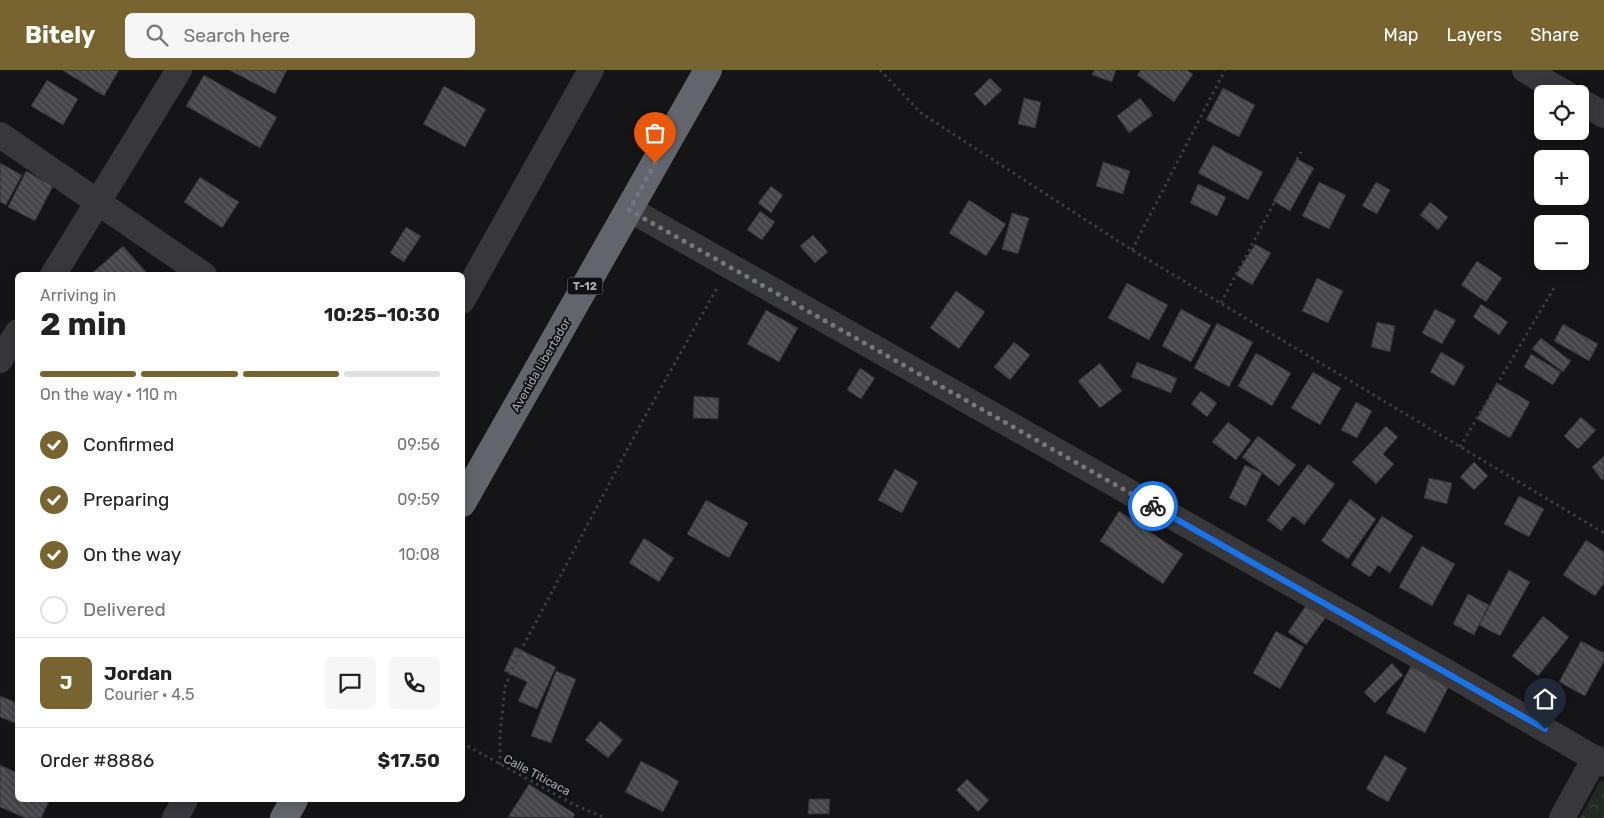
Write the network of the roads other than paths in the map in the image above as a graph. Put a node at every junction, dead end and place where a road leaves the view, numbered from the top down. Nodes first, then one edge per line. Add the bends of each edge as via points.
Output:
1 (179, 70) edge
2 (591, 70) edge
3 (708, 70) edge
4 (1525, 70) edge
5 (1551, 85) edge
6 (1589, 106) edge
7 (1604, 115) edge
8 (0, 135) edge
9 (98, 202) junction
10 (629, 210) junction
11 (54, 272) edge
12 (200, 272) edge
13 (465, 296) edge
14 (15, 337) edge
15 (0, 360) edge
16 (465, 498) edge
17 (1599, 761) edge
18 (184, 802) edge
19 (293, 802) edge
20 (175, 818) edge
21 (284, 818) edge
22 (1562, 818) edge

1 - 9 street
2 - 13 street
3 - 10 highway, Avenida Libertador / T-12
4 - 5 street
6 - 7 street
8 - 9 street
9 - 11 street
9 - 12 street
10 - 16 highway, Avenida Libertador / T-12
10 - 17 street
14 - 15 street
17 - 22 street
18 - 20 street
19 - 21 highway

